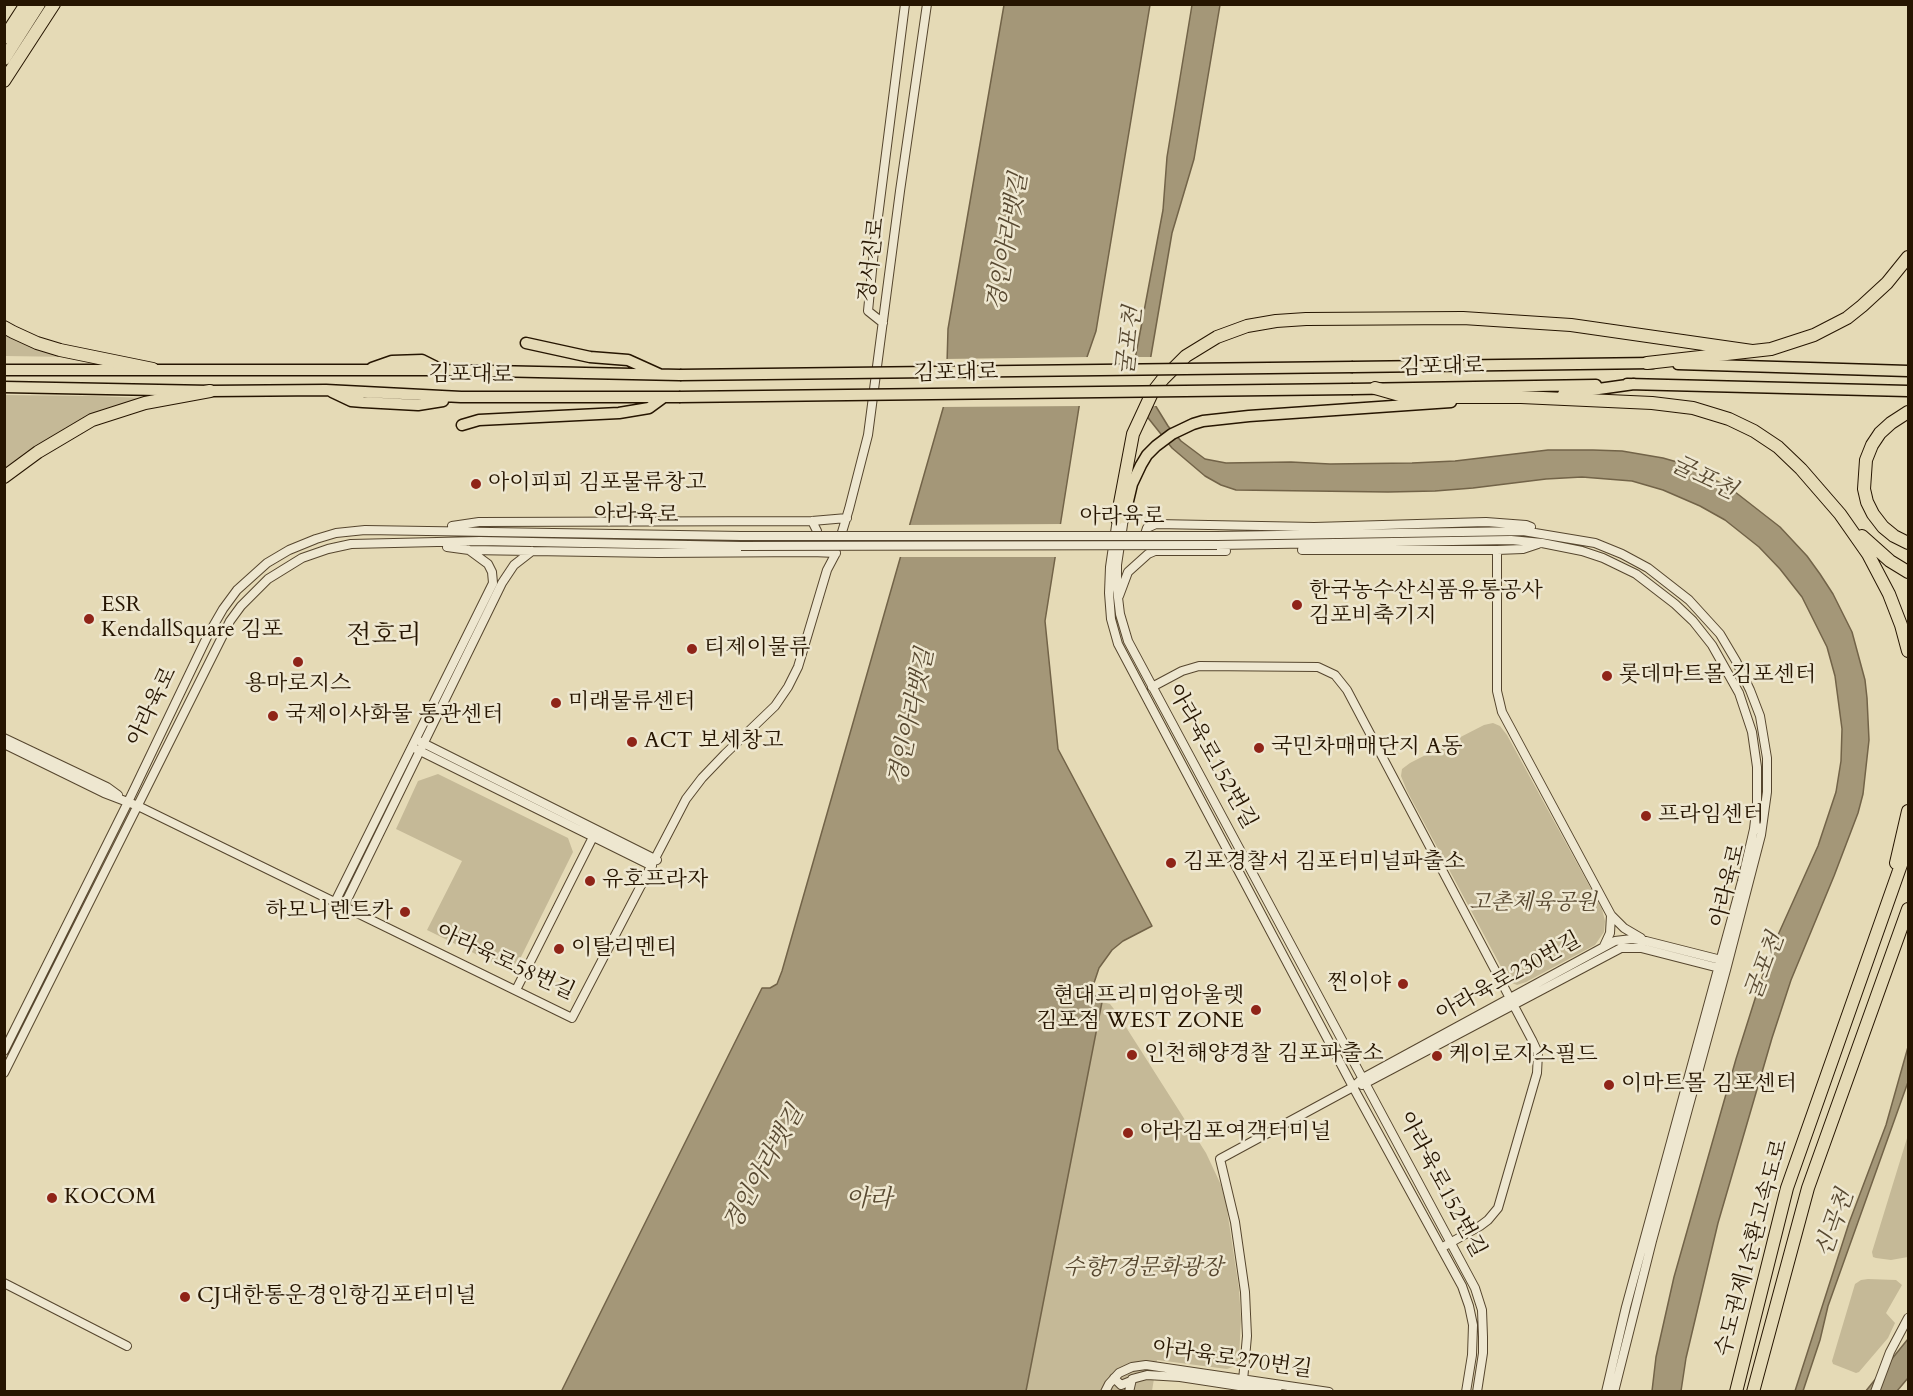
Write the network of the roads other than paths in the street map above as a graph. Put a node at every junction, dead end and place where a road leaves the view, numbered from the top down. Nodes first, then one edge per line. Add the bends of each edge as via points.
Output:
1 (26, 4) edge
2 (39, 4) edge
3 (54, 4) edge
4 (905, 4) edge
5 (927, 4) edge
6 (4, 38) edge
7 (4, 59) edge
8 (4, 72) edge
9 (4, 81) edge
10 (1908, 257) edge
11 (883, 323) junction
12 (4, 327) edge
13 (526, 343) dead end
14 (1752, 351) junction
15 (1647, 363) junction
16 (153, 369) junction
17 (4, 370) edge
18 (1908, 371) edge
19 (662, 375) junction
20 (1634, 384) junction
21 (4, 387) edge
22 (1375, 388) junction
23 (210, 391) junction
24 (1908, 391) edge
25 (665, 397) junction
26 (1521, 397) junction
27 (1908, 412) edge
28 (462, 425) dead end
29 (4, 477) edge
30 (1840, 514) junction
31 (847, 518) junction
32 (1120, 519) junction
33 (812, 521) junction
34 (425, 530) junction
35 (1542, 533) junction
36 (1217, 540) junction
37 (423, 543) junction
38 (1542, 543) junction
39 (1908, 543) edge
40 (469, 550) junction
41 (534, 550) junction
42 (1497, 550) junction
43 (812, 552) junction
44 (1163, 552) junction
45 (836, 553) junction
46 (1908, 572) edge
47 (1118, 602) junction
48 (1908, 651) edge
49 (1152, 687) junction
50 (4, 738) edge
51 (4, 744) edge
52 (418, 745) junction
53 (128, 802) junction
54 (138, 806) junction
55 (1908, 811) edge
56 (593, 837) junction
57 (1908, 845) edge
58 (655, 861) junction
59 (1892, 891) junction
60 (339, 904) junction
61 (1908, 909) edge
62 (1611, 915) junction
63 (1646, 941) junction
64 (1603, 947) junction
65 (1723, 965) junction
66 (516, 990) junction
67 (1511, 1002) junction
68 (4, 1051) edge
69 (4, 1073) edge
70 (1364, 1081) junction
71 (1353, 1087) junction
72 (1452, 1242) junction
73 (1441, 1248) junction
74 (4, 1283) edge
75 (1908, 1318) edge
76 (127, 1346) dead end
77 (1146, 1365) junction
78 (1147, 1375) junction
79 (1113, 1378) junction
80 (1131, 1381) junction
81 (1242, 1385) edge
82 (1105, 1392) edge
83 (1129, 1392) edge
84 (1278, 1392) edge
85 (1329, 1392) edge
86 (1466, 1392) edge
87 (1477, 1392) edge
88 (1606, 1392) edge
89 (1614, 1392) edge
90 (1736, 1392) edge
91 (1753, 1392) edge
92 (1875, 1392) edge

1 - 6 highway
2 - 7 highway
3 - 8 highway
3 - 9 highway
4 - 11 street via 868,311
5 - 11 street, 정서진로
10 - 14 highway via 1875,295 1830,329 1790,344
11 - 31 street, 정서진로 via 868,435
12 - 16 highway via 60,350
13 - 19 main road via 590,357 628,360
14 - 15 highway
14 - 32 highway via 1571,325 1463,318 1276,321 1239,329 1210,341 1175,366 1152,393 1137,423 1129,454
15 - 18 main road, 김포대로
15 - 19 main road, 김포대로, bridge
16 - 17 main road, 김포대로
16 - 19 main road, 김포대로
20 - 22 main road, 김포대로
20 - 24 main road, 김포대로
20 - 26 main road
21 - 23 main road, 김포대로
22 - 25 main road, 김포대로, bridge
22 - 26 highway via 1403,396
23 - 25 main road, 김포대로
23 - 29 highway via 145,403 92,420
25 - 28 main road via 649,408 619,413 479,420
26 - 30 highway via 1652,403 1693,408 1729,419 1754,431 1790,458
26 - 32 main road via 1249,416 1193,424 1172,434 1147,455
27 - 39 highway via 1880,432 1872,445 1866,459 1864,489 1878,520
30 - 46 highway via 1890,561
30 - 48 highway via 1889,594
31 - 33 street
31 - 45 street, 정서진로
32 - 47 street, 아라육로152번길
32 - 71 street, 아라육로152번길 via 1109,593 1118,644
33 - 34 street via 479,522
33 - 43 street via 816,531
34 - 36 street, 아라육로, bridge
34 - 53 street, 아라육로 via 365,530 326,536 290,550 255,572 230,599 208,635
35 - 36 street, 아라육로
35 - 44 street via 1527,525 1486,522 1149,526 1146,544
35 - 65 street, 아라육로 via 1595,543 1662,578 1711,623 1750,690 1765,743 1767,792 1756,856
36 - 37 street, 아라육로, bridge via 741,546
36 - 38 street, 아라육로
37 - 40 street
37 - 54 street, 아라육로 via 359,543 328,549 289,564 257,588 230,621
38 - 42 street via 1523,549
38 - 65 street, 아라육로 via 1603,558 1656,588 1701,631 1739,693 1755,747 1757,803
40 - 41 street
40 - 52 street via 488,564 493,583
41 - 43 street
41 - 52 street via 509,572
42 - 44 street
42 - 62 street via 1499,705
43 - 45 street
44 - 47 street via 1148,554 1128,572
45 - 58 street, 아라육로58번길 via 813,636 793,689 701,788
47 - 49 street, 아라육로152번길 via 1128,641
49 - 67 street via 1182,670 1199,666 1311,667 1335,675 1347,690
49 - 70 street, 아라육로152번길
50 - 53 street via 107,787
51 - 53 street
52 - 56 street
52 - 58 street
52 - 60 street
53 - 54 street, 아라육로58번길
53 - 68 street, 아라육로
54 - 60 street, 아라육로58번길
54 - 69 street, 아라육로
55 - 59 highway
56 - 58 street
56 - 66 street
57 - 59 highway, 수도권제1순환고속도로
58 - 66 street, 아라육로58번길 via 572,1018
59 - 90 highway, 수도권제1순환고속도로 via 1787,1188
60 - 66 street, 아라육로58번길
61 - 91 highway, 수도권제1순환고속도로 via 1808,1188
62 - 63 street
62 - 64 street via 1610,933
63 - 64 street, 아라육로230번길 via 1624,940
63 - 65 street, 아라육로230번길
64 - 67 street, 아라육로230번길
65 - 67 street, 아라육로230번길 via 1627,947
65 - 88 street, 아라육로 via 1629,1295
65 - 89 street, 아라육로
67 - 70 street, 아라육로230번길
67 - 72 street via 1538,1053 1537,1072 1498,1208 1488,1220
70 - 71 street, 아라육로230번길
70 - 72 street, 아라육로152번길
71 - 73 street, 아라육로152번길
71 - 81 street, 아라육로230번길 via 1220,1159 1244,1284 1247,1336
72 - 73 street
72 - 87 street, 아라육로152번길 via 1482,1310 1483,1353
73 - 86 street, 아라육로152번길 via 1462,1286 1471,1315 1472,1347
74 - 76 street
75 - 92 street
77 - 78 street
77 - 79 street, 아라육로270번길 via 1132,1367
77 - 81 street, 아라육로270번길
78 - 80 street, 아라육로270번길
78 - 81 street, 아라육로270번길
79 - 80 street via 1119,1384
79 - 82 street
80 - 83 street, 아라육로270번길
81 - 84 street, 아라육로270번길
81 - 85 street, 아라육로270번길

